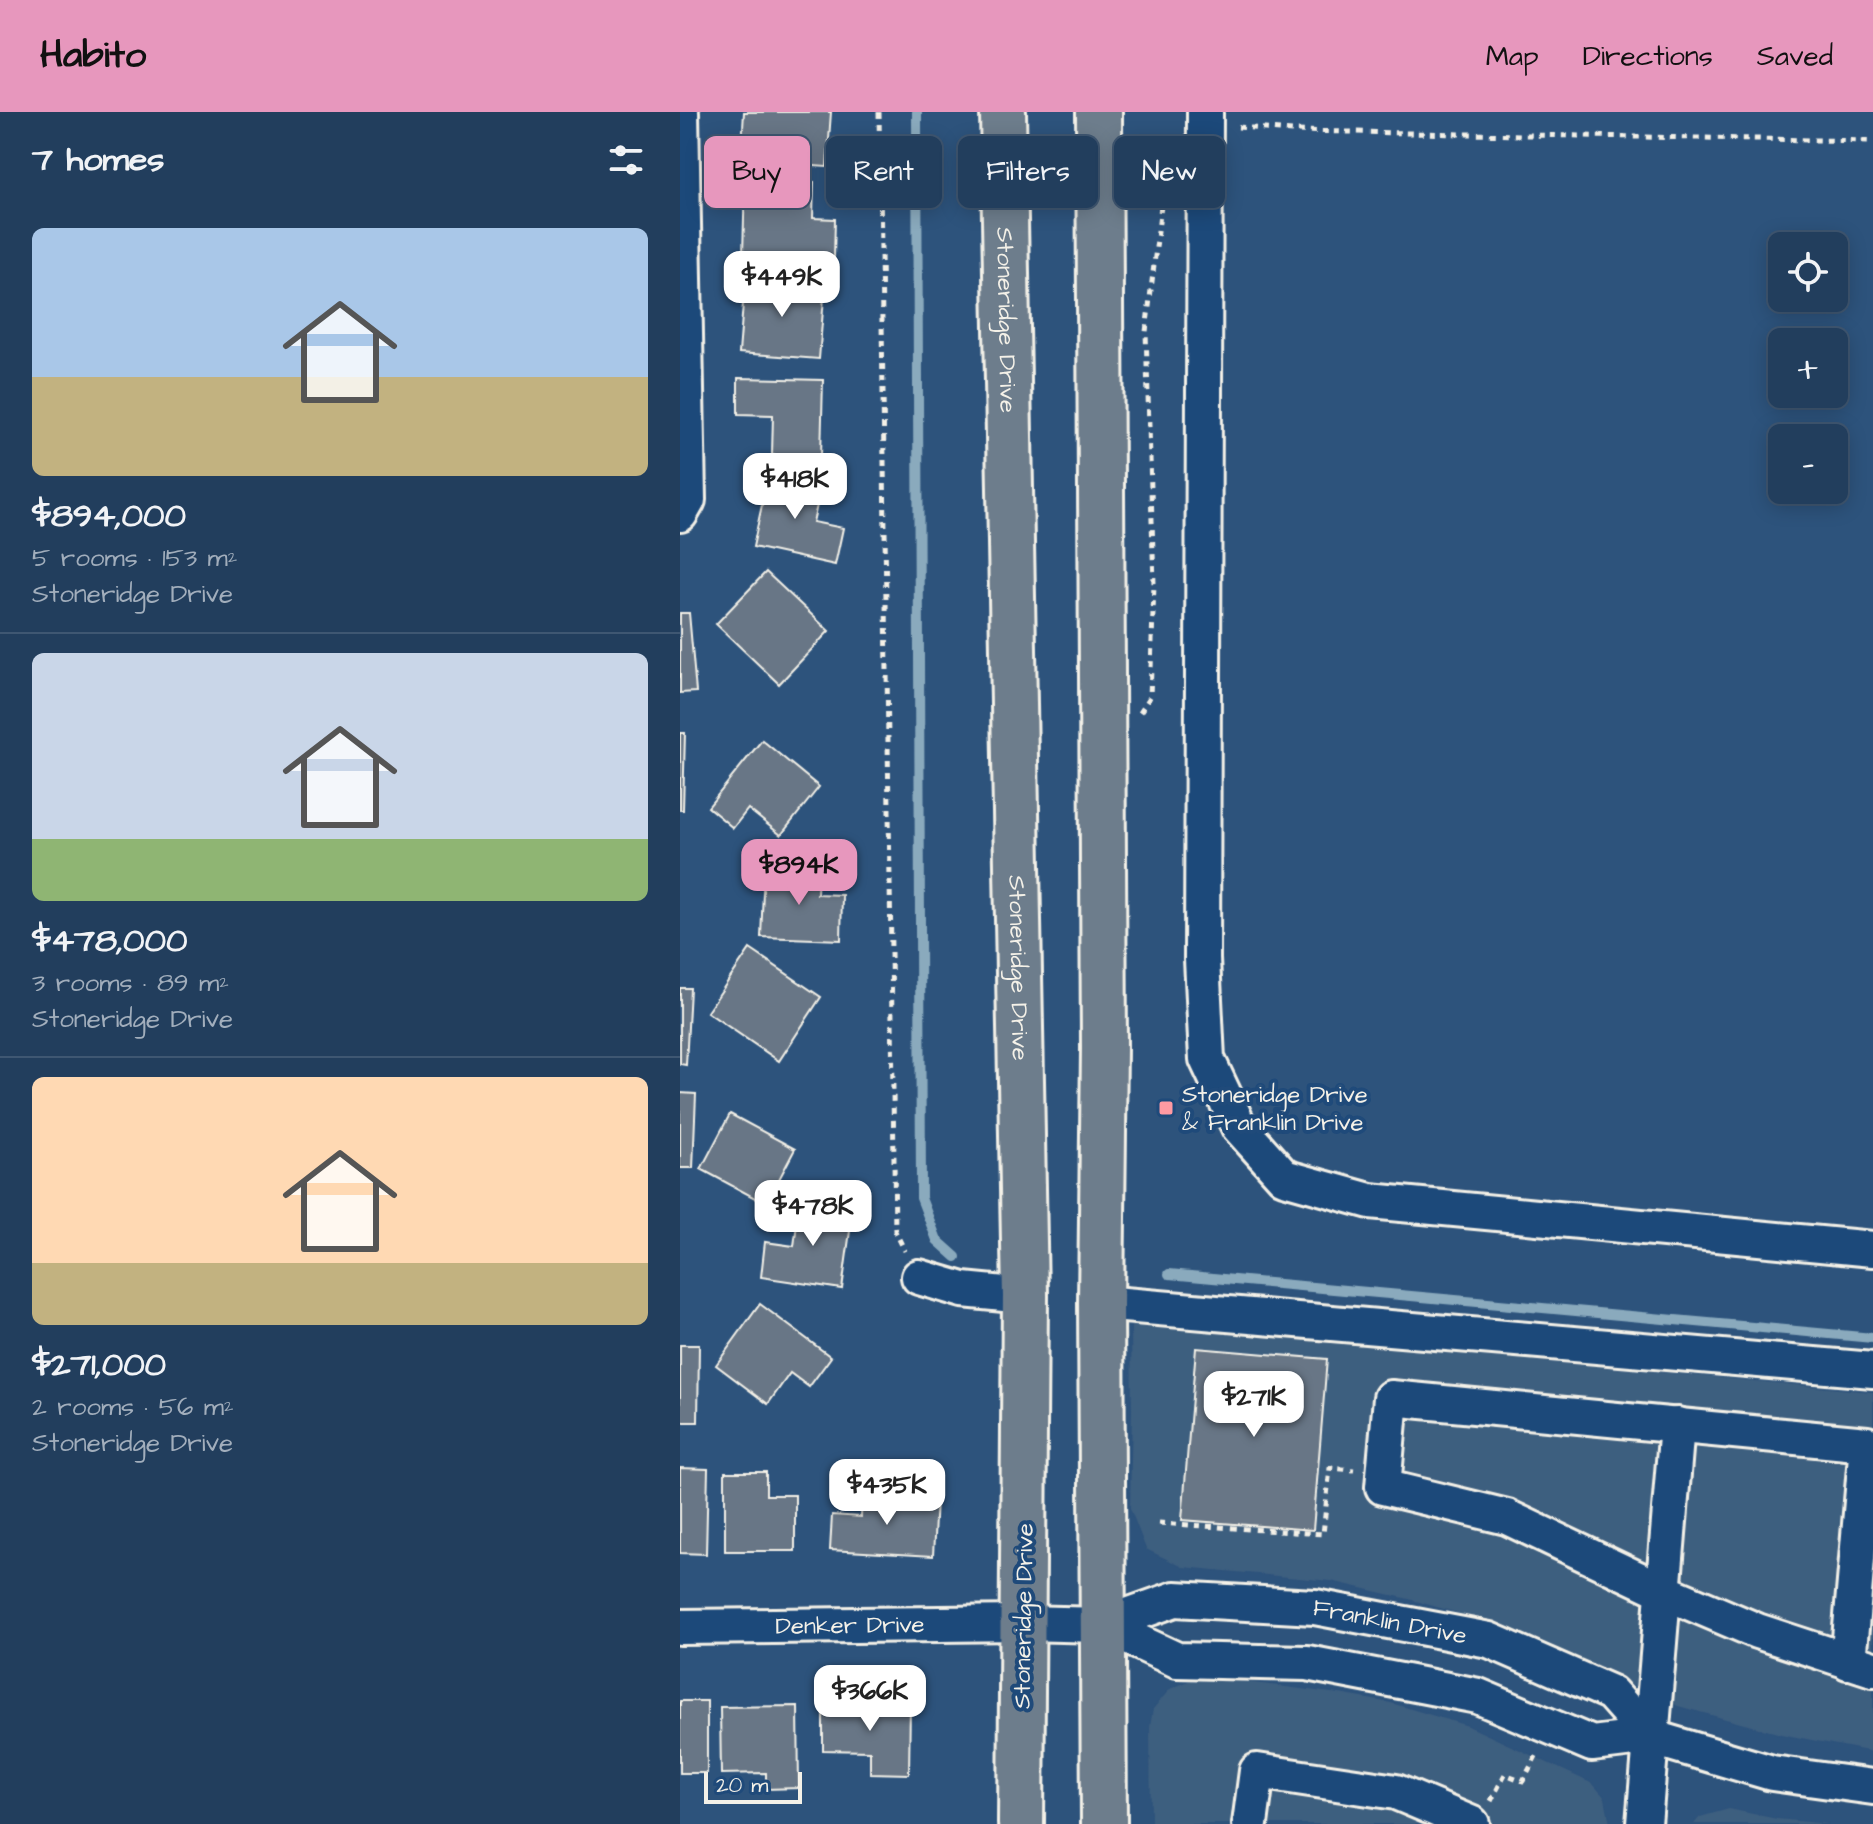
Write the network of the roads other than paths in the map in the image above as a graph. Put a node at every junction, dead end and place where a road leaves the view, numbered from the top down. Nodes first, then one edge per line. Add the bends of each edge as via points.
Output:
1 (681, 112) edge
2 (1003, 112) edge
3 (1099, 112) edge
4 (1205, 119) edge
5 (681, 181) edge
6 (680, 514) edge
7 (1873, 1249) edge
8 (919, 1277) road end
9 (1025, 1296) junction
10 (1101, 1303) junction
11 (1873, 1370) edge
12 (1677, 1425) junction
13 (1663, 1591) junction
14 (1022, 1623) junction
15 (1102, 1625) junction
16 (680, 1627) edge
17 (1861, 1666) edge
18 (1650, 1737) junction
19 (1873, 1787) edge
20 (1479, 1818) edge
21 (1021, 1824) edge
22 (1104, 1824) edge
23 (1250, 1824) edge
24 (1644, 1824) edge

1 - 5 street
2 - 9 main road, Stoneridge Drive
3 - 10 main road
4 - 7 street via 1202,959 1207,1059 1239,1127 1284,1177 1370,1201
5 - 6 street via 688,500
8 - 9 street via 963,1290
9 - 14 main road, Stoneridge Drive
10 - 11 street
10 - 15 main road
12 - 13 street
12 - 13 street via 1391,1398 1384,1473 1383,1487 1507,1517
12 - 17 street via 1867,1444
13 - 17 street via 1757,1631
13 - 18 street
14 - 15 street, Franklin Drive
14 - 16 street, Denker Drive
14 - 21 main road, Stoneridge Drive
15 - 18 street, Franklin Drive via 1177,1660 1307,1663 1478,1696 1592,1744
15 - 18 street, Franklin Drive via 1175,1599 1315,1607 1489,1640 1611,1693
15 - 22 main road
18 - 19 street, Franklin Drive via 1772,1773
18 - 24 street
20 - 23 street via 1396,1792 1257,1771

